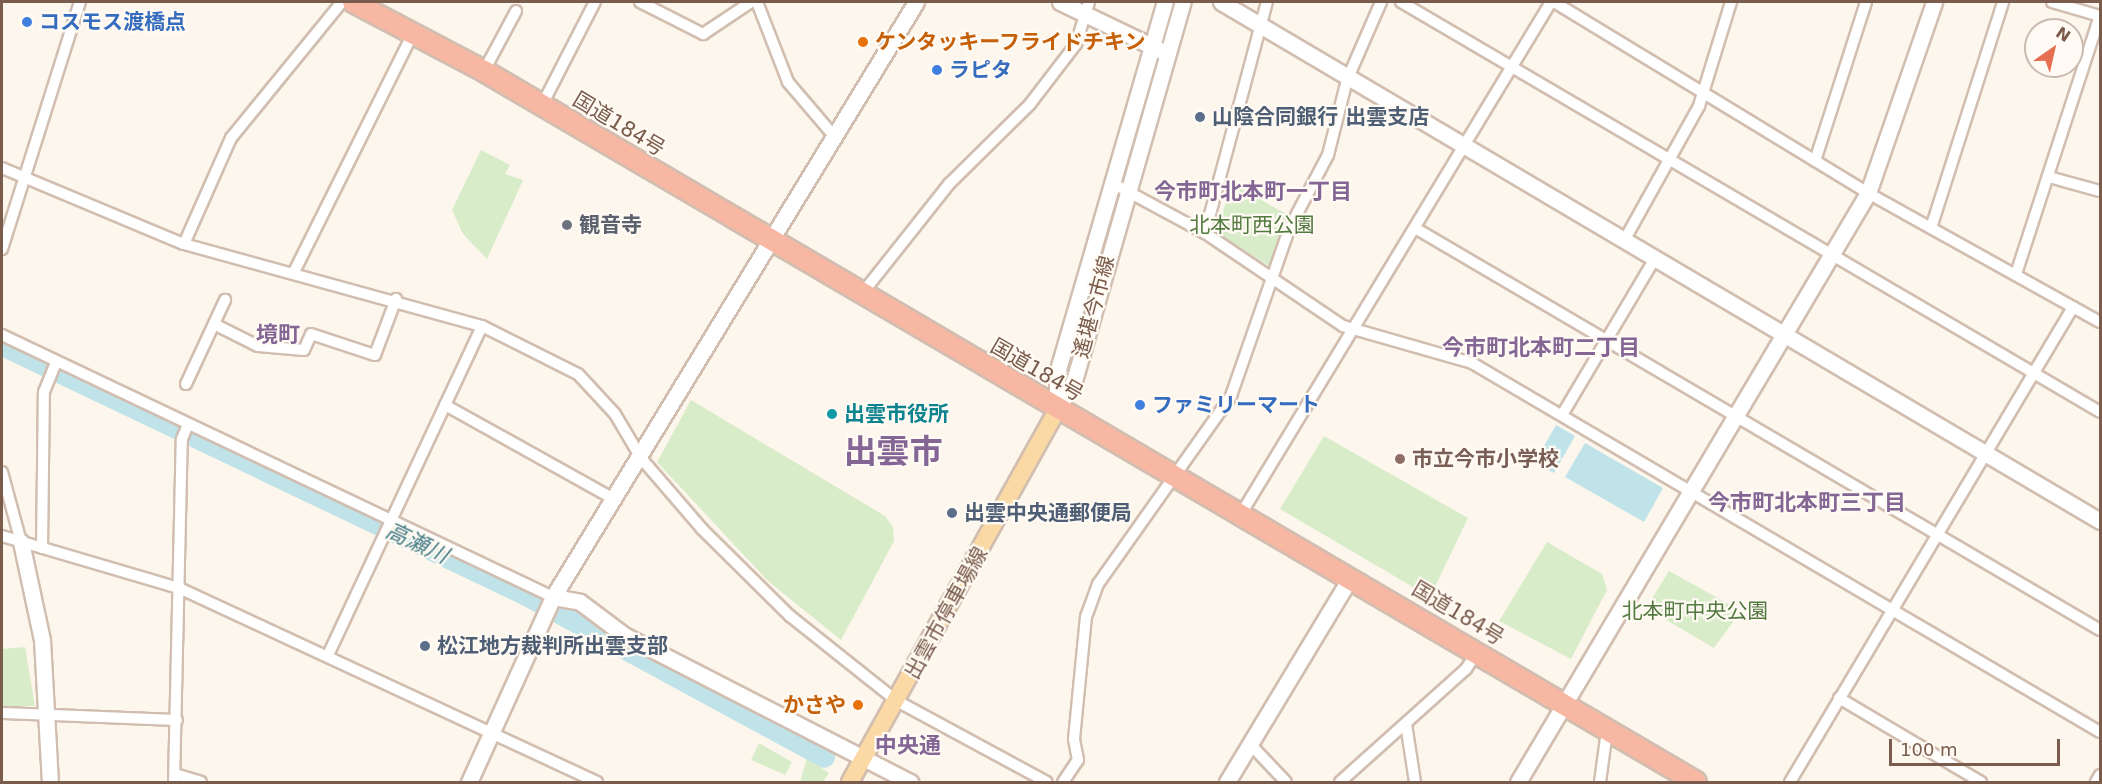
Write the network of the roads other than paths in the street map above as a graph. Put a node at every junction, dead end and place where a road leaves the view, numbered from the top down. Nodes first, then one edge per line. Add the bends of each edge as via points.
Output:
1 (80, 2) edge
2 (342, 2) edge
3 (353, 2) edge
4 (595, 2) edge
5 (640, 2) edge
6 (751, 2) edge
7 (757, 2) edge
8 (916, 2) edge
9 (1060, 2) edge
10 (1165, 2) edge
11 (1183, 2) edge
12 (1221, 2) edge
13 (1267, 2) edge
14 (1381, 2) edge
15 (1401, 2) edge
16 (1552, 2) edge
17 (1731, 2) edge
18 (1866, 2) edge
19 (1934, 2) edge
20 (2003, 2) edge
21 (2052, 2) edge
22 (1086, 9) edge
23 (516, 10) dead end
24 (2100, 16) edge
25 (1261, 25) junction
26 (414, 31) junction
27 (1153, 47) junction
28 (1170, 54) junction
29 (1513, 65) junction
30 (484, 71) junction
31 (1347, 80) junction
32 (1702, 94) junction
33 (542, 105) junction
34 (834, 136) junction
35 (1462, 148) junction
36 (1667, 158) junction
37 (1815, 161) junction
38 (2, 168) edge
39 (2049, 177) junction
40 (22, 178) junction
41 (1112, 183) junction
42 (1128, 187) junction
43 (2100, 191) edge
44 (1868, 193) junction
45 (1415, 228) junction
46 (1931, 228) junction
47 (1205, 233) junction
48 (1625, 239) junction
49 (771, 243) junction
50 (184, 244) junction
51 (2, 249) edge
52 (1833, 255) junction
53 (1656, 257) junction
54 (294, 272) junction
55 (2016, 274) junction
56 (1273, 283) junction
57 (861, 295) junction
58 (396, 299) junction
59 (225, 300) dead end
60 (2073, 306) junction
61 (2100, 322) edge
62 (214, 324) junction
63 (482, 326) junction
64 (1356, 328) junction
65 (2, 335) edge
66 (1784, 335) junction
67 (1606, 341) junction
68 (56, 362) junction
69 (2034, 372) junction
70 (186, 384) dead end
71 (444, 405) junction
72 (1057, 410) junction
73 (2100, 412) edge
74 (1562, 416) junction
75 (1738, 418) junction
76 (188, 424) junction
77 (1986, 453) junction
78 (641, 458) junction
79 (2, 472) edge
80 (1174, 475) junction
81 (1692, 494) junction
82 (616, 500) junction
83 (1241, 514) junction
84 (390, 517) junction
85 (2100, 520) edge
86 (1936, 534) junction
87 (2, 536) edge
88 (21, 542) junction
89 (42, 548) junction
90 (1350, 578) junction
91 (179, 588) junction
92 (553, 597) junction
93 (1891, 610) junction
94 (2100, 630) edge
95 (1477, 652) junction
96 (328, 655) junction
97 (1839, 698) junction
98 (897, 701) junction
99 (1568, 707) junction
100 (2, 713) edge
101 (49, 714) junction
102 (177, 720) junction
103 (1406, 724) junction
104 (491, 729) junction
105 (1606, 731) junction
106 (2100, 732) edge
107 (1250, 744) junction
108 (864, 758) junction
109 (2100, 776) edge
110 (175, 778) edge
111 (50, 783) edge
112 (201, 783) edge
113 (469, 783) edge
114 (597, 783) edge
115 (850, 783) edge
116 (910, 783) edge
117 (1047, 783) edge
118 (1064, 783) edge
119 (1227, 783) edge
120 (1286, 783) edge
121 (1340, 783) edge
122 (1415, 783) edge
123 (1518, 783) edge
124 (1600, 783) edge
125 (1696, 783) edge
126 (1790, 783) edge
127 (1981, 783) edge
128 (2096, 783) edge

1 - 40 street
2 - 50 street via 231,138
3 - 26 highway, 国道184号
4 - 33 street
5 - 6 street via 703,34
7 - 34 street via 788,82
8 - 34 street
9 - 22 street
10 - 27 street, 遙堪今市線
11 - 28 street, 遙堪今市線
12 - 25 street
13 - 25 street
14 - 31 street
15 - 29 street
16 - 29 street
16 - 32 street
17 - 32 street
18 - 37 street
19 - 44 street
20 - 46 street
21 - 24 street
22 - 27 street
22 - 57 street via 1076,44 1030,104 949,184
23 - 30 street
24 - 39 street
25 - 31 street
25 - 47 street
26 - 30 highway, 国道184号
26 - 54 street
27 - 28 street
27 - 41 street, 遙堪今市線
28 - 42 street, 遙堪今市線
29 - 35 street
29 - 36 street
30 - 33 highway, 国道184号
31 - 35 street
31 - 56 street via 1328,155 1290,227
32 - 36 street
32 - 37 street
33 - 49 highway, 国道184号
34 - 49 street
35 - 45 street
35 - 48 street
36 - 48 street
36 - 52 street
37 - 44 street
38 - 40 street
39 - 43 street
39 - 55 street
40 - 50 street
40 - 51 street
41 - 42 street
41 - 72 street, 遙堪今市線 via 1057,373
42 - 47 street
42 - 72 street, 遙堪今市線 via 1074,381
44 - 46 street
44 - 52 street
45 - 64 street
45 - 67 street
46 - 55 street
47 - 56 street
48 - 53 street
49 - 57 highway, 国道184号
49 - 78 street
50 - 54 street
52 - 66 street
52 - 69 street
53 - 66 street
53 - 67 street
54 - 58 street
55 - 60 street
56 - 64 street via 1342,326
56 - 80 street via 1231,396
57 - 72 highway, 国道184号
58 - 62 street via 375,355 310,334 304,350 258,346
58 - 63 street
59 - 62 street
60 - 61 street
60 - 69 street
62 - 70 street
63 - 71 street
63 - 78 street via 578,374 615,414
64 - 74 street via 1472,363
64 - 83 street via 1342,340
65 - 68 street
66 - 75 street
66 - 77 street
67 - 74 street
67 - 75 street
68 - 76 street
68 - 89 street via 44,392
69 - 73 street
69 - 77 street
71 - 82 street
71 - 84 street
72 - 80 highway, 国道184号
72 - 98 main road, 出雲市停車場線
74 - 81 street
75 - 81 street
75 - 86 street
76 - 84 street
76 - 91 street via 182,439
77 - 85 street
77 - 86 street
78 - 82 street
78 - 98 street via 702,529 790,616
79 - 88 street
80 - 83 highway, 国道184号
80 - 118 street via 1116,553 1086,617 1074,739 1078,760
81 - 93 street
81 - 99 street
82 - 92 street
83 - 90 highway, 国道184号
84 - 92 street
84 - 96 street
86 - 93 street
86 - 94 street
87 - 88 street
88 - 89 street
88 - 101 street via 42,640
89 - 91 street
90 - 95 highway, 国道184号
90 - 107 street
91 - 96 street
91 - 102 street
92 - 104 street
92 - 108 street via 580,602 624,635
93 - 97 street
93 - 106 street
95 - 99 highway, 国道184号
95 - 103 street
96 - 104 street
97 - 126 street
97 - 127 street
98 - 108 main road, 出雲市停車場線
98 - 117 street
99 - 105 highway, 国道184号
99 - 123 street
100 - 101 street
101 - 102 street
101 - 111 street
102 - 110 street
103 - 121 street
103 - 122 street
104 - 113 street
104 - 114 street
105 - 124 street
105 - 125 highway, 国道184号
107 - 119 street
107 - 120 street
108 - 115 main road, 出雲市停車場線
108 - 116 street
109 - 128 street
110 - 112 street

